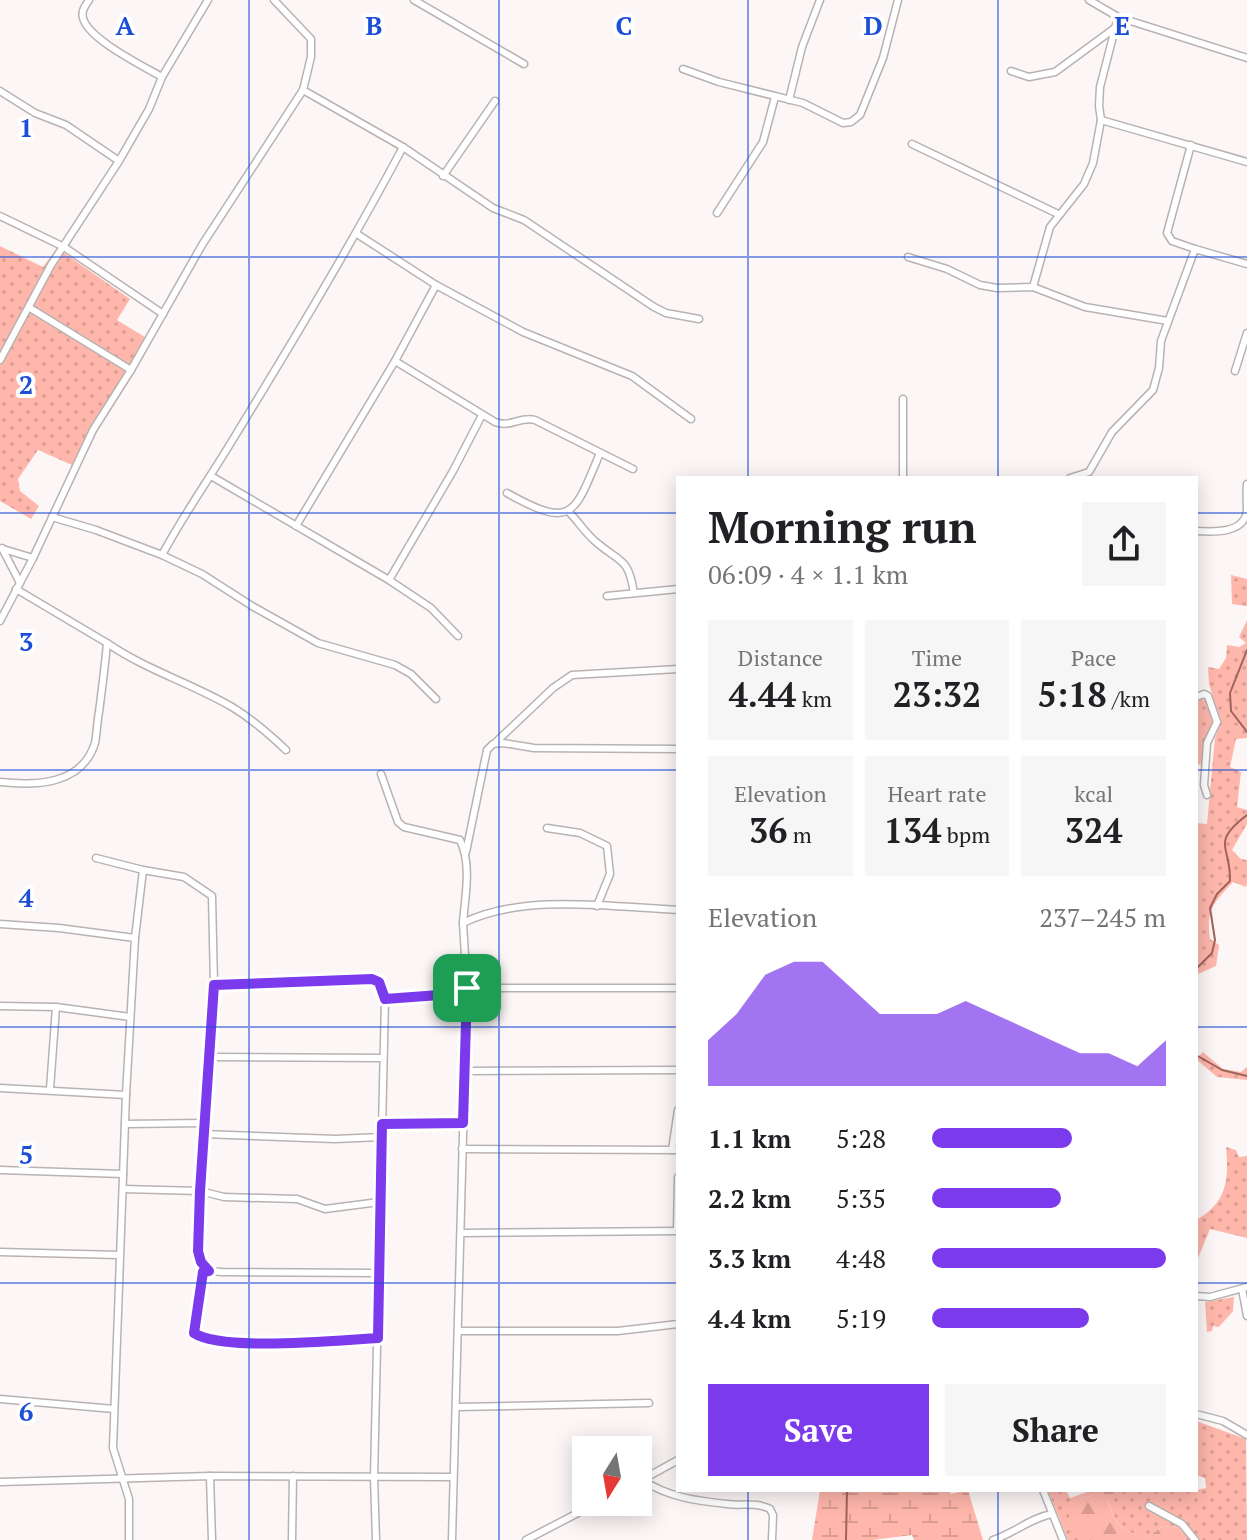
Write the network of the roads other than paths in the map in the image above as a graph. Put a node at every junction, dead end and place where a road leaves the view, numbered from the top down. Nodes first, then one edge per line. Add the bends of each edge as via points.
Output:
1 (89, 0) edge
2 (208, 0) edge
3 (274, 0) edge
4 (414, 0) edge
5 (820, 0) edge
6 (898, 0) edge
7 (1089, 0) edge
8 (1118, 17) junction
9 (1115, 28) junction
10 (1247, 58) edge
11 (524, 64) dead end
12 (683, 69) dead end
13 (1011, 71) dead end
14 (162, 77) junction
15 (303, 90) junction
16 (0, 91) edge
17 (775, 97) junction
18 (789, 100) junction
19 (495, 101) dead end
20 (1101, 120) junction
21 (912, 144) dead end
22 (1191, 145) junction
23 (403, 147) junction
24 (119, 161) junction
25 (1247, 162) edge
26 (443, 176) junction
27 (717, 213) dead end
28 (1058, 214) junction
29 (0, 216) edge
30 (357, 234) junction
31 (64, 247) junction
32 (1195, 249) junction
33 (908, 257) dead end
34 (1247, 264) edge
35 (436, 285) junction
36 (1033, 287) junction
37 (30, 308) junction
38 (163, 314) junction
39 (699, 319) dead end
40 (1168, 321) junction
41 (1247, 333) edge
42 (0, 360) edge
43 (395, 361) junction
44 (131, 370) junction
45 (1235, 371) dead end
46 (903, 399) dead end
47 (482, 415) junction
48 (691, 419) dead end
49 (600, 453) junction
50 (633, 469) dead end
51 (1091, 475) edge
52 (211, 476) junction
53 (903, 476) edge
54 (1247, 484) edge
55 (507, 493) dead end
56 (569, 512) junction
57 (52, 517) junction
58 (296, 526) junction
59 (1198, 531) edge
60 (1, 548) edge
61 (162, 555) junction
62 (33, 558) junction
63 (389, 580) junction
64 (18, 586) junction
65 (676, 589) edge
66 (634, 593) junction
67 (607, 596) dead end
68 (0, 621) edge
69 (458, 636) dead end
70 (107, 643) junction
71 (676, 669) edge
72 (1198, 696) edge
73 (436, 699) dead end
74 (493, 744) junction
75 (676, 749) edge
76 (286, 750) dead end
77 (381, 774) dead end
78 (0, 782) edge
79 (1207, 795) dead end
80 (547, 828) dead end
81 (466, 852) junction
82 (96, 858) dead end
83 (143, 870) junction
84 (597, 906) junction
85 (676, 910) edge
86 (463, 923) junction
87 (0, 924) edge
88 (135, 938) junction
89 (214, 985) junction
90 (467, 988) junction
91 (676, 988) edge
92 (385, 999) junction
93 (0, 1006) edge
94 (56, 1007) junction
95 (130, 1017) junction
96 (209, 1057) junction
97 (382, 1058) junction
98 (676, 1070) edge
99 (464, 1071) junction
100 (0, 1088) edge
101 (50, 1089) junction
102 (126, 1095) junction
103 (205, 1123) junction
104 (463, 1123) junction
105 (125, 1124) junction
106 (382, 1124) junction
107 (204, 1134) junction
108 (382, 1137) junction
109 (462, 1149) junction
110 (675, 1150) edge
111 (0, 1170) edge
112 (123, 1174) junction
113 (123, 1189) junction
114 (200, 1191) junction
115 (379, 1202) junction
116 (676, 1230) edge
117 (462, 1233) junction
118 (0, 1252) edge
119 (119, 1255) junction
120 (209, 1271) junction
121 (379, 1273) junction
122 (1244, 1288) edge
123 (1198, 1296) edge
124 (1247, 1316) edge
125 (676, 1324) edge
126 (458, 1331) junction
127 (378, 1338) junction
128 (0, 1399) edge
129 (649, 1403) dead end
130 (457, 1407) junction
131 (114, 1409) junction
132 (1198, 1415) edge
133 (1247, 1435) edge
134 (676, 1461) edge
135 (652, 1474) edge
136 (210, 1476) junction
137 (293, 1476) junction
138 (374, 1477) junction
139 (453, 1477) junction
140 (122, 1478) junction
141 (0, 1482) edge
142 (652, 1487) edge
143 (1044, 1492) edge
144 (1149, 1506) dead end
145 (1052, 1514) junction
146 (572, 1516) edge
147 (129, 1540) edge
148 (212, 1540) edge
149 (292, 1540) edge
150 (376, 1540) edge
151 (452, 1540) edge
152 (526, 1540) edge
153 (772, 1540) edge
154 (993, 1540) edge
155 (1063, 1540) edge
156 (1195, 1540) edge

1 - 14 street via 82,13 89,29
2 - 14 street
3 - 15 street via 311,39
4 - 11 street
5 - 18 street
6 - 18 street via 883,58 857,119 843,123
7 - 8 street
8 - 9 street
8 - 10 street
9 - 13 street via 1055,72 1029,77
9 - 20 street via 1100,87
12 - 17 street
14 - 24 street
15 - 23 street
15 - 38 street
16 - 24 street via 66,125
17 - 18 street
17 - 27 street via 763,142
19 - 26 street
20 - 22 street
20 - 28 street via 1084,184
21 - 28 street
22 - 25 street
22 - 32 street via 1167,233 1172,241
23 - 26 street
23 - 30 street
24 - 31 street
26 - 39 street via 493,208 524,220 654,307
28 - 36 street
29 - 31 street
30 - 35 street
30 - 52 street
31 - 37 street
31 - 38 street
32 - 34 street
32 - 40 street
33 - 36 street via 980,285
35 - 43 street
35 - 48 street via 523,332 632,376
36 - 40 street via 1101,311
37 - 42 street
37 - 44 street
38 - 44 street
40 - 51 street via 1153,390 1112,432
41 - 45 street
43 - 47 street
43 - 58 street
44 - 57 street via 93,430
46 - 53 street
47 - 49 street via 504,426 535,420
47 - 63 street
49 - 50 street
49 - 56 street via 580,500
52 - 58 street
52 - 61 street
54 - 59 street via 1241,522 1223,532
55 - 56 street via 547,513
56 - 66 street via 595,542 620,558
57 - 61 street
57 - 62 street
58 - 63 street
60 - 62 street
60 - 64 street
61 - 73 street via 318,643 395,665
62 - 64 street
63 - 69 street via 431,608
64 - 68 street
64 - 70 street
65 - 66 street
66 - 67 street
70 - 76 street via 231,707
70 - 78 street via 95,742 87,759 61,780
71 - 74 street via 572,675
72 - 79 street via 1208,696 1216,717 1207,743
74 - 75 street
74 - 81 street via 487,750
77 - 81 street via 398,822 411,830 460,840
80 - 84 street via 580,833 607,846 610,874
81 - 86 street
82 - 83 street
83 - 88 street
83 - 89 street via 184,877 212,896
84 - 85 street
84 - 86 street via 518,905
86 - 90 street
87 - 88 street
88 - 95 street
89 - 92 street via 372,979 379,982
89 - 96 street
90 - 91 street
90 - 92 street via 453,994
90 - 99 street
92 - 97 street
93 - 94 street
94 - 95 street
94 - 101 street
95 - 102 street
96 - 97 street
96 - 103 street
97 - 106 street
98 - 99 street
99 - 104 street
100 - 101 street
101 - 102 street
102 - 105 street
103 - 105 street
103 - 107 street
104 - 106 street
104 - 109 street
105 - 112 street
106 - 108 street
107 - 108 street
107 - 114 street
108 - 115 street
109 - 110 street
109 - 117 street
111 - 112 street
112 - 113 street
113 - 114 street
113 - 119 street
114 - 115 street via 224,1197 297,1199 325,1209
114 - 120 street via 198,1251
115 - 121 street
116 - 117 street
117 - 126 street
118 - 119 street
119 - 131 street
120 - 121 street
120 - 127 street via 203,1272 194,1324 194,1333 202,1338 257,1343
121 - 127 street
122 - 123 street
122 - 124 street
125 - 126 street via 618,1331
126 - 130 street
127 - 138 street
128 - 131 street
129 - 130 street
130 - 139 street
131 - 140 street via 113,1448
132 - 133 street
134 - 135 street
136 - 137 street
136 - 140 street
136 - 148 street
137 - 138 street
137 - 149 street
138 - 139 street
138 - 150 street
139 - 151 street
140 - 141 street
140 - 147 street via 129,1499
142 - 153 street via 684,1498 770,1509
143 - 145 street
144 - 156 street via 1182,1524
145 - 154 street
145 - 155 street
146 - 152 street

